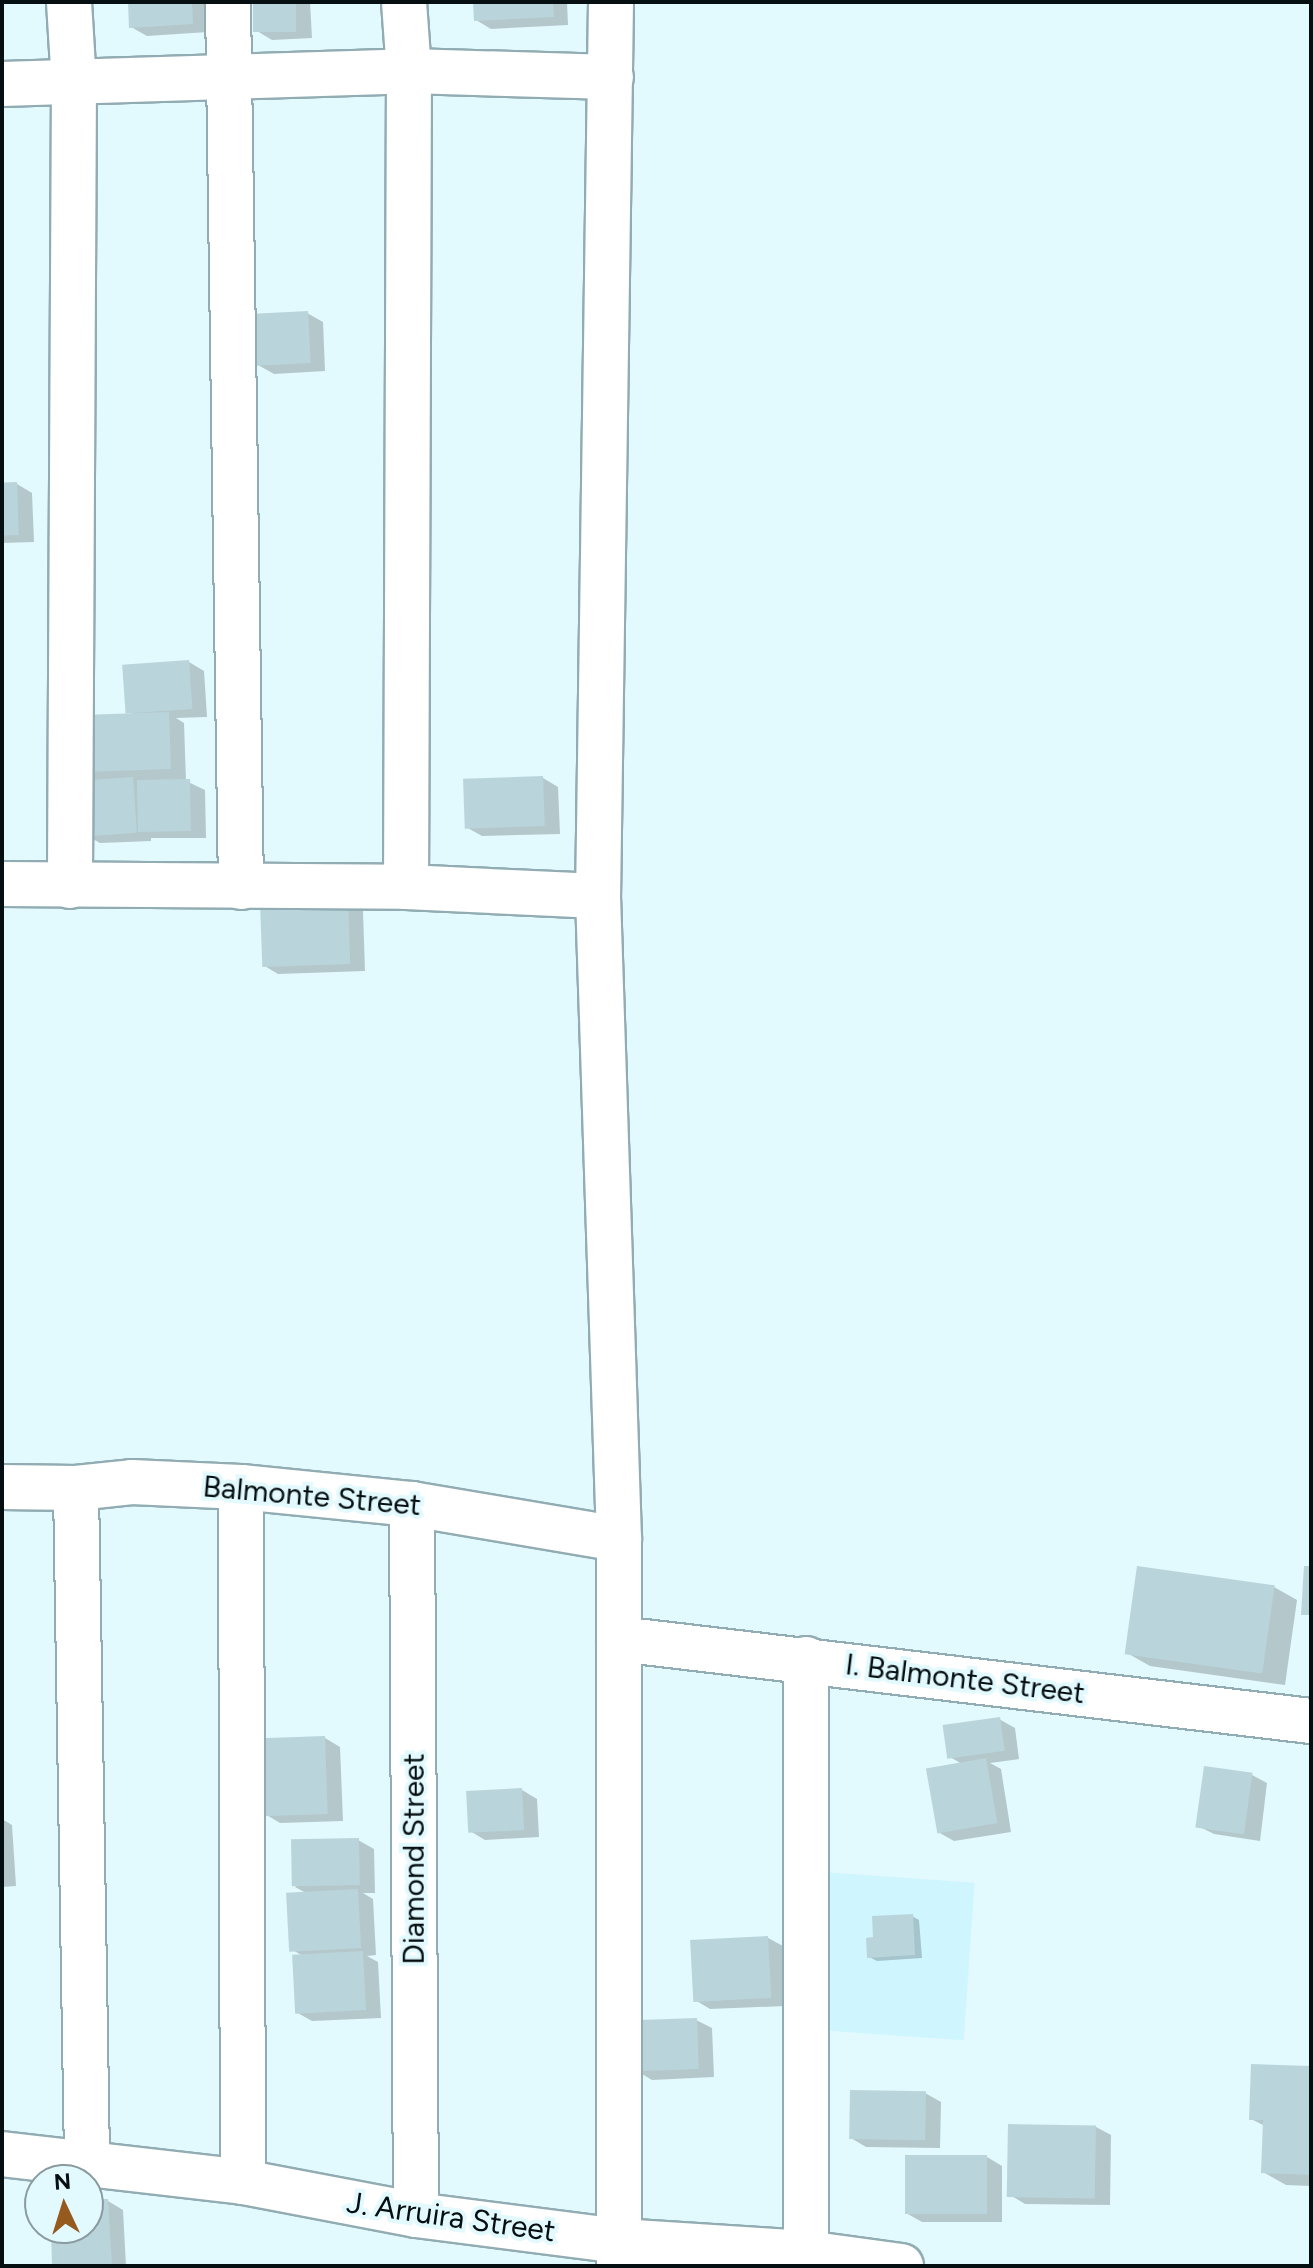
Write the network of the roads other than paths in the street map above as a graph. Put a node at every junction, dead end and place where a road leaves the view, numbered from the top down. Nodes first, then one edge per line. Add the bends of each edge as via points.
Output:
1 (69, 2) edge
2 (228, 2) edge
3 (404, 2) edge
4 (611, 2) edge
5 (409, 71) junction
6 (232, 75) junction
7 (611, 77) junction
8 (74, 83) junction
9 (2, 84) edge
10 (2, 884) edge
11 (70, 886) junction
12 (241, 887) junction
13 (406, 887) junction
14 (598, 896) junction
15 (2, 1487) edge
16 (241, 1487) junction
17 (76, 1488) junction
18 (412, 1504) junction
19 (619, 1539) junction
20 (619, 1639) junction
21 (806, 1659) junction
22 (1311, 1721) edge
23 (2, 2154) edge
24 (87, 2162) junction
25 (243, 2182) junction
26 (416, 2215) junction
27 (806, 2253) junction
28 (619, 2254) edge
29 (901, 2266) edge

1 - 8 street
2 - 6 street
3 - 5 street
4 - 7 street
5 - 6 street
5 - 7 street
5 - 13 street
6 - 8 street
6 - 12 street
7 - 14 street
8 - 9 street
8 - 11 street
10 - 11 street
11 - 12 street
12 - 13 street
13 - 14 street
14 - 19 street
15 - 17 street, Balmonte Street
16 - 17 street, Balmonte Street via 132,1482
16 - 18 street, Balmonte Street
16 - 25 street
17 - 24 street
18 - 19 street, Balmonte Street
18 - 26 street, Diamond Street
19 - 20 street
20 - 21 street, I. Balmonte Street
20 - 28 street
21 - 22 street, I. Balmonte Street
21 - 27 street
23 - 24 street, J. Arruira Street
24 - 25 street, J. Arruira Street
25 - 26 street, J. Arruira Street
26 - 28 street, J. Arruira Street
27 - 28 street, J. Arruira Street
27 - 29 street, J. Arruira Street

